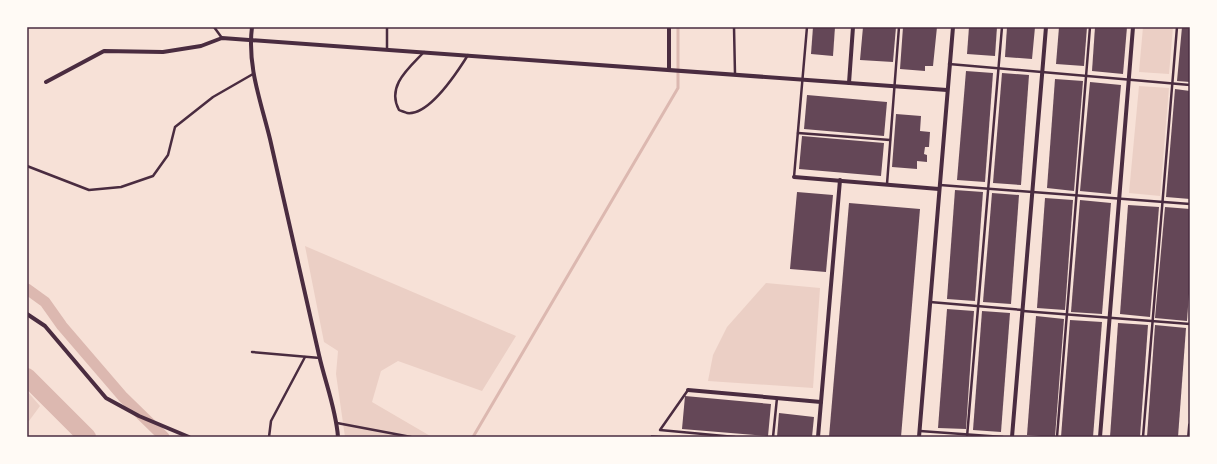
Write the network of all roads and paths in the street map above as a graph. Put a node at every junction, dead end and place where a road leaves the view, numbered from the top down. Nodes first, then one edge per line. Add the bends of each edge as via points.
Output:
1 (214, 27) edge
2 (252, 27) edge
3 (387, 27) edge
4 (669, 27) edge
5 (734, 27) edge
6 (807, 27) edge
7 (853, 27) edge
8 (899, 27) edge
9 (952, 27) edge
10 (1002, 27) edge
11 (1046, 27) edge
12 (1090, 27) edge
13 (1133, 27) edge
14 (1177, 27) edge
15 (222, 38) junction
16 (250, 40) junction
17 (387, 49) junction
18 (424, 52) junction
19 (468, 55) junction
20 (950, 64) junction
21 (998, 68) junction
22 (671, 69) junction
23 (1042, 72) junction
24 (253, 74) junction
25 (735, 74) junction
26 (1086, 76) junction
27 (802, 79) junction
28 (1129, 80) junction
29 (46, 82) dead end
30 (849, 83) junction
31 (1172, 83) junction
32 (1190, 85) edge
33 (894, 86) junction
34 (947, 90) junction
35 (798, 132) junction
36 (890, 140) junction
37 (27, 166) edge
38 (794, 176) joint
39 (840, 180) junction
40 (887, 184) junction
41 (939, 187) junction
42 (988, 188) junction
43 (1032, 192) junction
44 (1077, 195) junction
45 (1119, 199) junction
46 (1163, 202) junction
47 (1190, 204) edge
48 (930, 302) junction
49 (978, 306) junction
50 (1023, 310) junction
51 (27, 314) edge
52 (1067, 314) junction
53 (1109, 318) junction
54 (1153, 321) junction
55 (1190, 324) edge
56 (252, 352) dead end
57 (306, 357) junction
58 (320, 358) junction
59 (688, 390) joint
60 (777, 398) junction
61 (821, 402) junction
62 (337, 423) junction
63 (1190, 426) edge
64 (919, 431) junction
65 (968, 436) edge
66 (189, 437) edge
67 (269, 437) edge
68 (338, 437) edge
69 (411, 437) edge
70 (735, 437) edge
71 (773, 437) edge
72 (818, 437) edge
73 (919, 437) edge
74 (1003, 437) edge
75 (1012, 437) edge
76 (1057, 437) edge
77 (1100, 437) edge
78 (1143, 437) edge
79 (1189, 437) edge

1 - 15 lane
2 - 16 street
3 - 17 lane
4 - 22 street
5 - 25 lane
6 - 27 lane
7 - 30 street
8 - 33 lane
9 - 20 street
10 - 21 lane
11 - 23 street
12 - 26 lane
13 - 28 street
14 - 31 lane
15 - 16 street
15 - 29 street via 201,46 163,52 104,51
16 - 17 street
16 - 24 street
17 - 18 street
18 - 19 street
18 - 19 lane via 400,78 395,90 395,103 399,110 408,113 419,110 432,100 452,81
19 - 22 street
20 - 21 lane
20 - 34 street
21 - 23 lane
21 - 42 lane
22 - 25 street
23 - 26 lane
23 - 43 street
24 - 37 lane via 213,97 175,127 168,155 153,176 121,187 89,190
24 - 58 street via 284,196
25 - 27 street
26 - 28 lane
26 - 44 lane
27 - 30 street
27 - 35 lane
28 - 31 lane
28 - 45 street
30 - 33 street
31 - 32 lane
31 - 46 lane
33 - 34 street
33 - 36 lane
34 - 41 street
35 - 36 lane
35 - 38 lane
36 - 40 lane
38 - 39 street
39 - 40 street
39 - 61 street
40 - 41 street
41 - 42 lane
41 - 48 street
42 - 43 lane
42 - 49 lane
43 - 44 lane
43 - 50 street
44 - 45 lane
44 - 52 lane
45 - 46 lane
45 - 53 street
46 - 47 lane
46 - 54 lane
48 - 49 lane
48 - 64 street
49 - 50 lane
49 - 65 lane
50 - 52 lane
50 - 75 street
51 - 66 street via 44,326 106,398 139,416
52 - 53 lane
52 - 76 lane
53 - 54 lane
53 - 77 street
54 - 55 lane
54 - 78 lane
56 - 57 lane
57 - 58 lane
57 - 67 lane via 271,421
58 - 62 street
59 - 60 street
59 - 70 lane via 660,430
60 - 61 street
60 - 71 lane
61 - 72 street
62 - 68 street
62 - 69 lane
63 - 79 street
64 - 65 lane
64 - 73 street
65 - 74 lane

